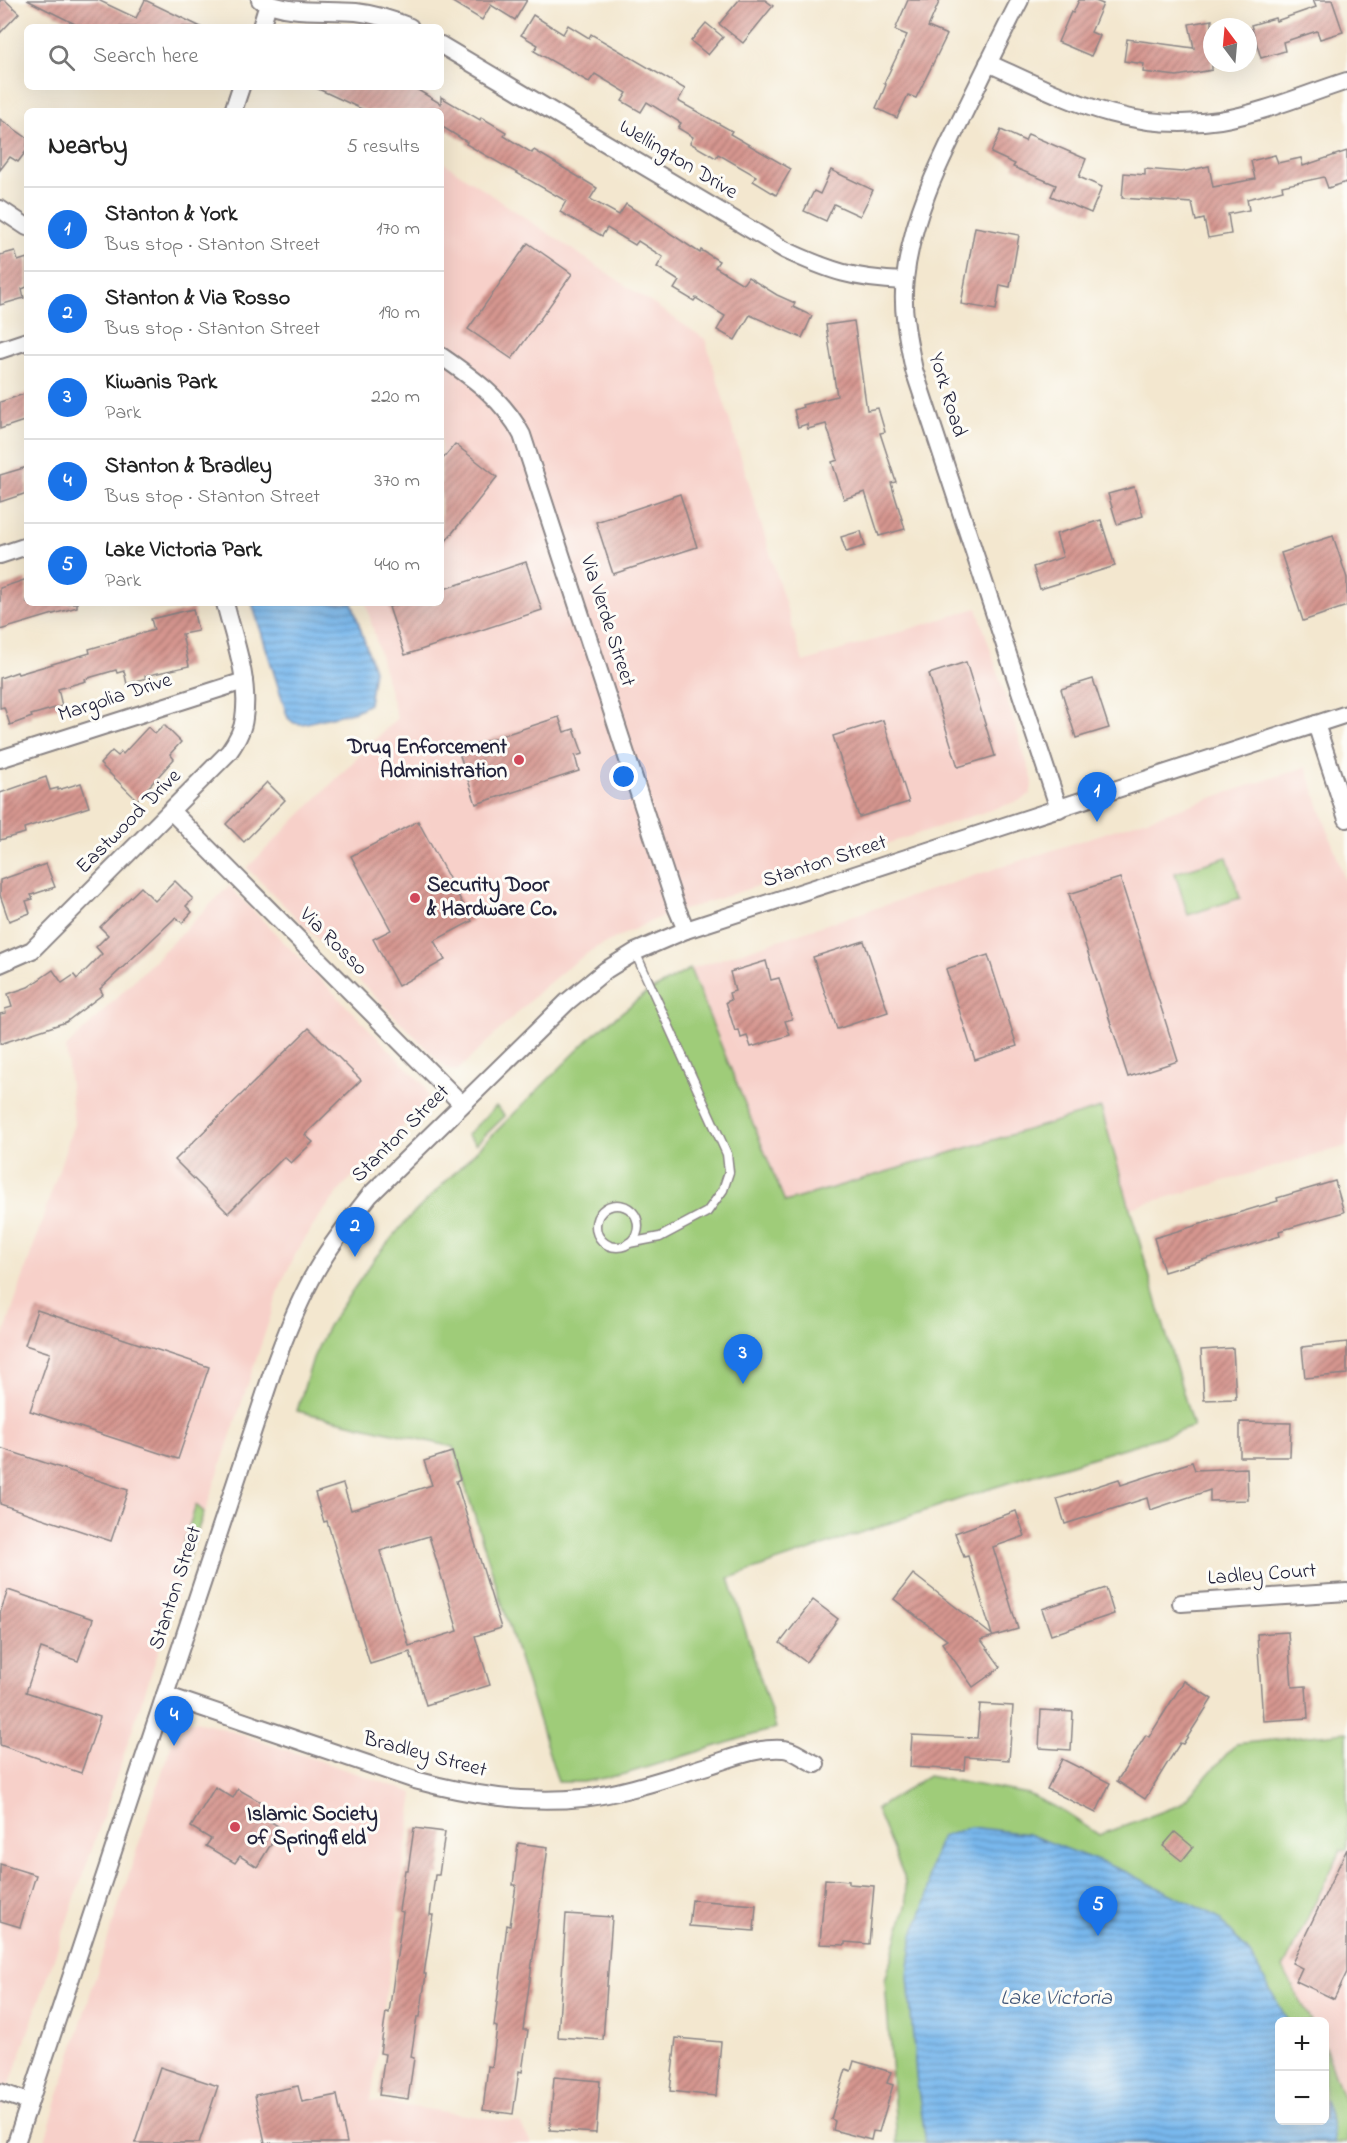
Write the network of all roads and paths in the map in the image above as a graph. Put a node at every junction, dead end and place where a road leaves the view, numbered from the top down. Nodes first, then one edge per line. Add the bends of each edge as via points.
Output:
1 (1020, 0) edge
2 (264, 2) edge
3 (261, 24) edge
4 (402, 24) edge
5 (444, 47) edge
6 (988, 63) junction
7 (1347, 81) edge
8 (240, 90) edge
9 (234, 108) edge
10 (0, 209) edge
11 (24, 225) edge
12 (904, 281) junction
13 (24, 342) edge
14 (0, 350) edge
15 (444, 358) edge
16 (24, 547) edge
17 (0, 555) edge
18 (226, 606) edge
19 (244, 681) junction
20 (1347, 714) edge
21 (1316, 724) junction
22 (0, 759) edge
23 (1059, 809) junction
24 (171, 811) junction
25 (1347, 819) edge
26 (686, 930) junction
27 (635, 952) junction
28 (0, 964) edge
29 (462, 1104) junction
30 (628, 1243) junction
31 (1347, 1592) edge
32 (1181, 1603) dead end
33 (165, 1695) junction
34 (816, 1764) dead end
35 (0, 2092) edge
36 (29, 2102) junction
37 (16, 2143) edge

1 - 6 street, York Road
2 - 3 street
2 - 4 street via 301,10 357,12
5 - 12 street, Wellington Drive via 785,250 844,275
6 - 7 street via 1118,117 1173,124 1230,117
6 - 12 street, York Road via 914,226
8 - 9 street
10 - 11 street
12 - 23 street, York Road via 908,342 915,370
13 - 14 street
15 - 26 street, Via Verde Street via 495,397 513,417 522,435
16 - 17 street
18 - 19 street, Eastwood Drive
19 - 22 street, Margolia Drive
19 - 24 street, Eastwood Drive via 244,719 236,741
20 - 21 street, Stanton Street
21 - 23 street, Stanton Street
21 - 25 street
23 - 26 street, Stanton Street
24 - 28 street, Eastwood Drive via 32,950
24 - 29 street, Via Rosso
26 - 27 street, Stanton Street
27 - 29 street, Stanton Street via 567,1002
27 - 30 lane via 727,1154 729,1172 723,1190 707,1212 660,1237
29 - 33 street, Stanton Street via 370,1195 344,1227 298,1306 276,1361
30 - 30 lane via 615,1247 599,1236 596,1224 607,1208 627,1208 636,1218 637,1232
31 - 32 street, Ladley Court
33 - 34 street, Bradley Street via 415,1780 496,1798 584,1798 644,1785 756,1750 785,1748
33 - 36 street, Stanton Street
35 - 36 street
36 - 37 street, Stanton Street

